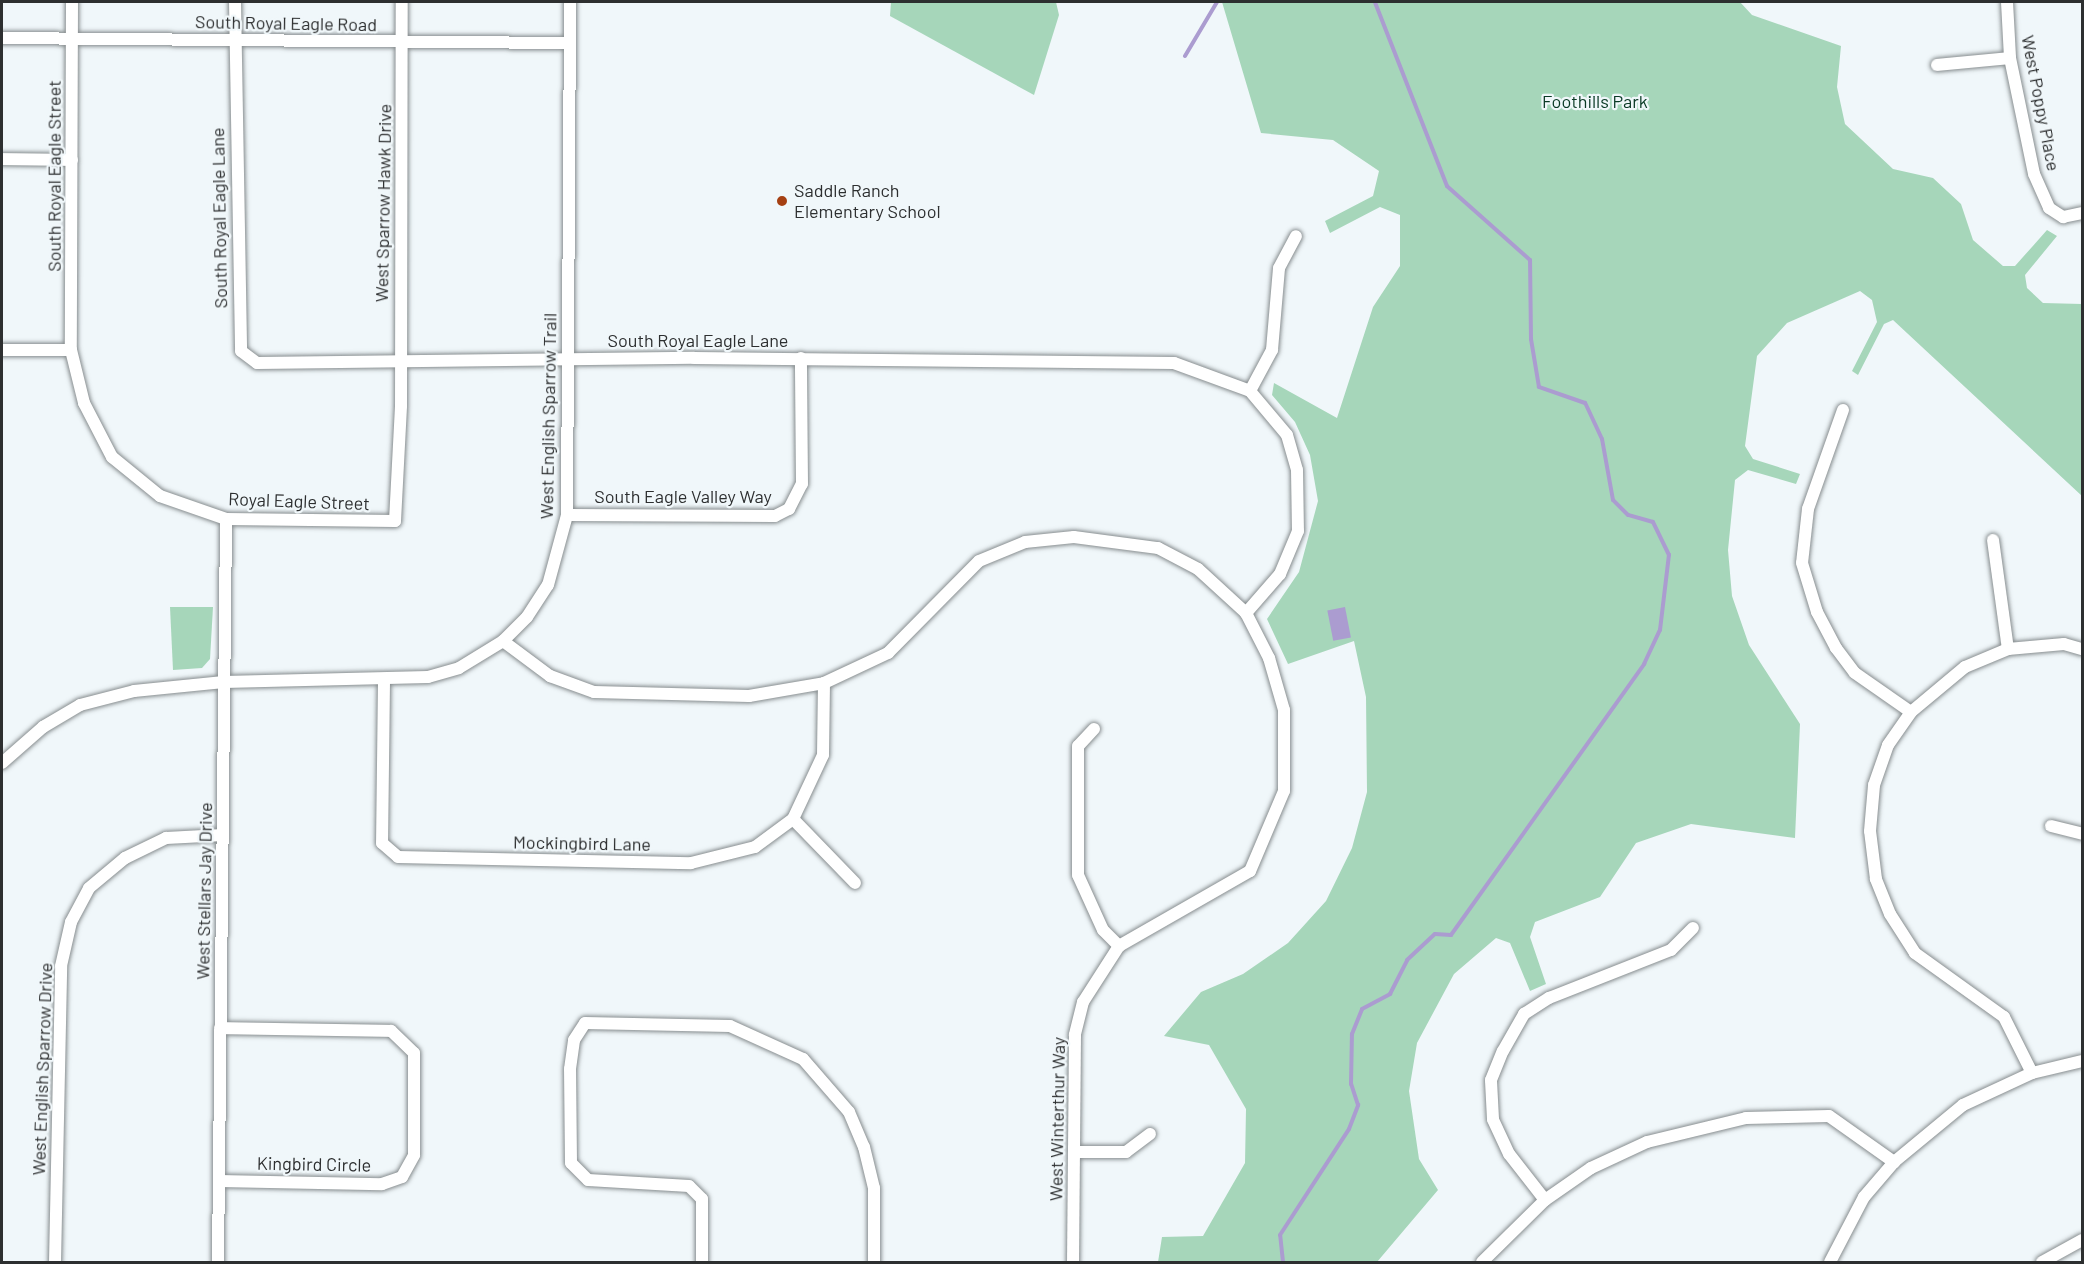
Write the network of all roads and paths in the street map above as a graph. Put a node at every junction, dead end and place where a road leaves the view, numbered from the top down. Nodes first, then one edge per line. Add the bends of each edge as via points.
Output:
1 (72, 2) edge
2 (235, 2) edge
3 (402, 2) edge
4 (570, 2) edge
5 (2007, 2) edge
6 (2, 38) edge
7 (72, 39) junction
8 (235, 40) junction
9 (404, 43) junction
10 (569, 43) junction
11 (2010, 58) junction
12 (1936, 65) dead end
13 (2, 159) edge
14 (72, 160) junction
15 (2082, 213) edge
16 (1296, 236) dead end
17 (2, 350) edge
18 (71, 350) junction
19 (801, 358) junction
20 (568, 359) junction
21 (399, 360) junction
22 (1250, 391) junction
23 (401, 406) joint
24 (1843, 410) dead end
25 (567, 515) junction
26 (226, 519) junction
27 (1992, 540) dead end
28 (1246, 612) junction
29 (503, 641) junction
30 (2008, 649) junction
31 (2082, 649) edge
32 (224, 682) junction
33 (384, 682) junction
34 (824, 682) junction
35 (1911, 712) junction
36 (1094, 729) dead end
37 (2, 763) edge
38 (793, 819) junction
39 (2051, 826) dead end
40 (2082, 834) edge
41 (223, 835) junction
42 (855, 883) dead end
43 (1693, 928) dead end
44 (1119, 946) junction
45 (220, 1028) junction
46 (2082, 1061) edge
47 (2032, 1073) junction
48 (1150, 1134) dead end
49 (1075, 1152) junction
50 (1894, 1161) junction
51 (219, 1181) junction
52 (1545, 1200) junction
53 (2082, 1240) edge
54 (56, 1263) edge
55 (218, 1263) edge
56 (702, 1263) edge
57 (874, 1263) edge
58 (1073, 1263) edge
59 (1482, 1263) edge
60 (1830, 1263) edge
61 (2042, 1263) edge

1 - 7 street, South Royal Eagle Street
2 - 8 street, South Royal Eagle Lane
3 - 9 street, West Sparrow Hawk Drive
4 - 10 street, West English Sparrow Trail
5 - 11 street, West Poppy Place
6 - 7 street, South Royal Eagle Road
7 - 8 street, South Royal Eagle Road
7 - 14 street, South Royal Eagle Street
8 - 9 street, South Royal Eagle Road
8 - 21 street, South Royal Eagle Lane via 241,351 257,363
9 - 10 street, South Royal Eagle Road
9 - 21 street, West Sparrow Hawk Drive
10 - 20 street, West English Sparrow Trail
11 - 12 street
11 - 15 street, West Poppy Place via 2034,174 2049,208 2063,216
13 - 14 street
14 - 18 street, South Royal Eagle Street
16 - 22 street via 1279,268 1272,350
17 - 18 street
18 - 26 street, Royal Eagle Street via 84,403 112,457 160,496
19 - 20 street, South Royal Eagle Lane
19 - 22 street, South Royal Eagle Lane via 1174,363
19 - 25 street, South Eagle Valley Way via 802,484 789,509 776,516
20 - 21 street, South Royal Eagle Lane
20 - 25 street, West English Sparrow Trail
21 - 23 street, West Sparrow Hawk Drive
22 - 28 street, South Royal Eagle Lane via 1287,435 1301,501 1298,531 1280,574
23 - 26 street, Royal Eagle Street via 394,521
24 - 35 street via 1808,509 1802,563 1817,612 1836,648 1855,673
25 - 29 street, West English Sparrow Trail via 548,585
26 - 32 street, West Stellars Jay Drive
27 - 30 street
28 - 34 street, West Winterthur Way via 1198,569 1158,548 1117,539 1025,542 979,561 888,652
28 - 44 street, West Winterthur Way via 1269,658 1284,710 1284,791 1266,843 1250,871 1227,888
29 - 33 street, West English Sparrow Trail via 459,668
29 - 34 street, West Winterthur Way via 550,676 594,692 749,696
30 - 31 street via 2064,644
30 - 35 street via 1965,667
32 - 33 street, West English Sparrow Trail
32 - 37 street, West English Sparrow Trail via 134,691 80,705 43,727
32 - 41 street, West Stellars Jay Drive
33 - 38 street, Mockingbird Lane via 382,843 398,857 691,863 755,847
34 - 38 street, Mockingbird Lane via 823,755
35 - 47 street via 1888,745 1874,785 1870,831 1876,879 1915,953 2004,1017
36 - 44 street via 1078,746 1078,874 1103,930
38 - 42 street
39 - 40 street
41 - 45 street, West Stellars Jay Drive
41 - 54 street, West English Sparrow Drive via 166,838 125,858 89,888 71,922 61,966
43 - 52 street via 1671,950 1549,998 1524,1014 1503,1051 1491,1080 1493,1119 1509,1154
44 - 49 street, West Winterthur Way via 1083,1002 1075,1035
45 - 51 street, West Stellars Jay Drive
45 - 51 street, Kingbird Circle via 391,1031 414,1053 414,1155 402,1177 382,1184
46 - 47 street
47 - 50 street via 1963,1105
48 - 49 street via 1126,1152
49 - 58 street, West Winterthur Way
50 - 52 street via 1829,1116 1746,1118 1647,1142 1592,1168
50 - 60 street via 1864,1197
51 - 55 street, West Stellars Jay Drive
52 - 59 street
53 - 61 street
56 - 57 street via 702,1199 689,1186 588,1180 571,1163 570,1069 574,1040 585,1023 730,1026 802,1059 849,1112 864,1147 874,1188

